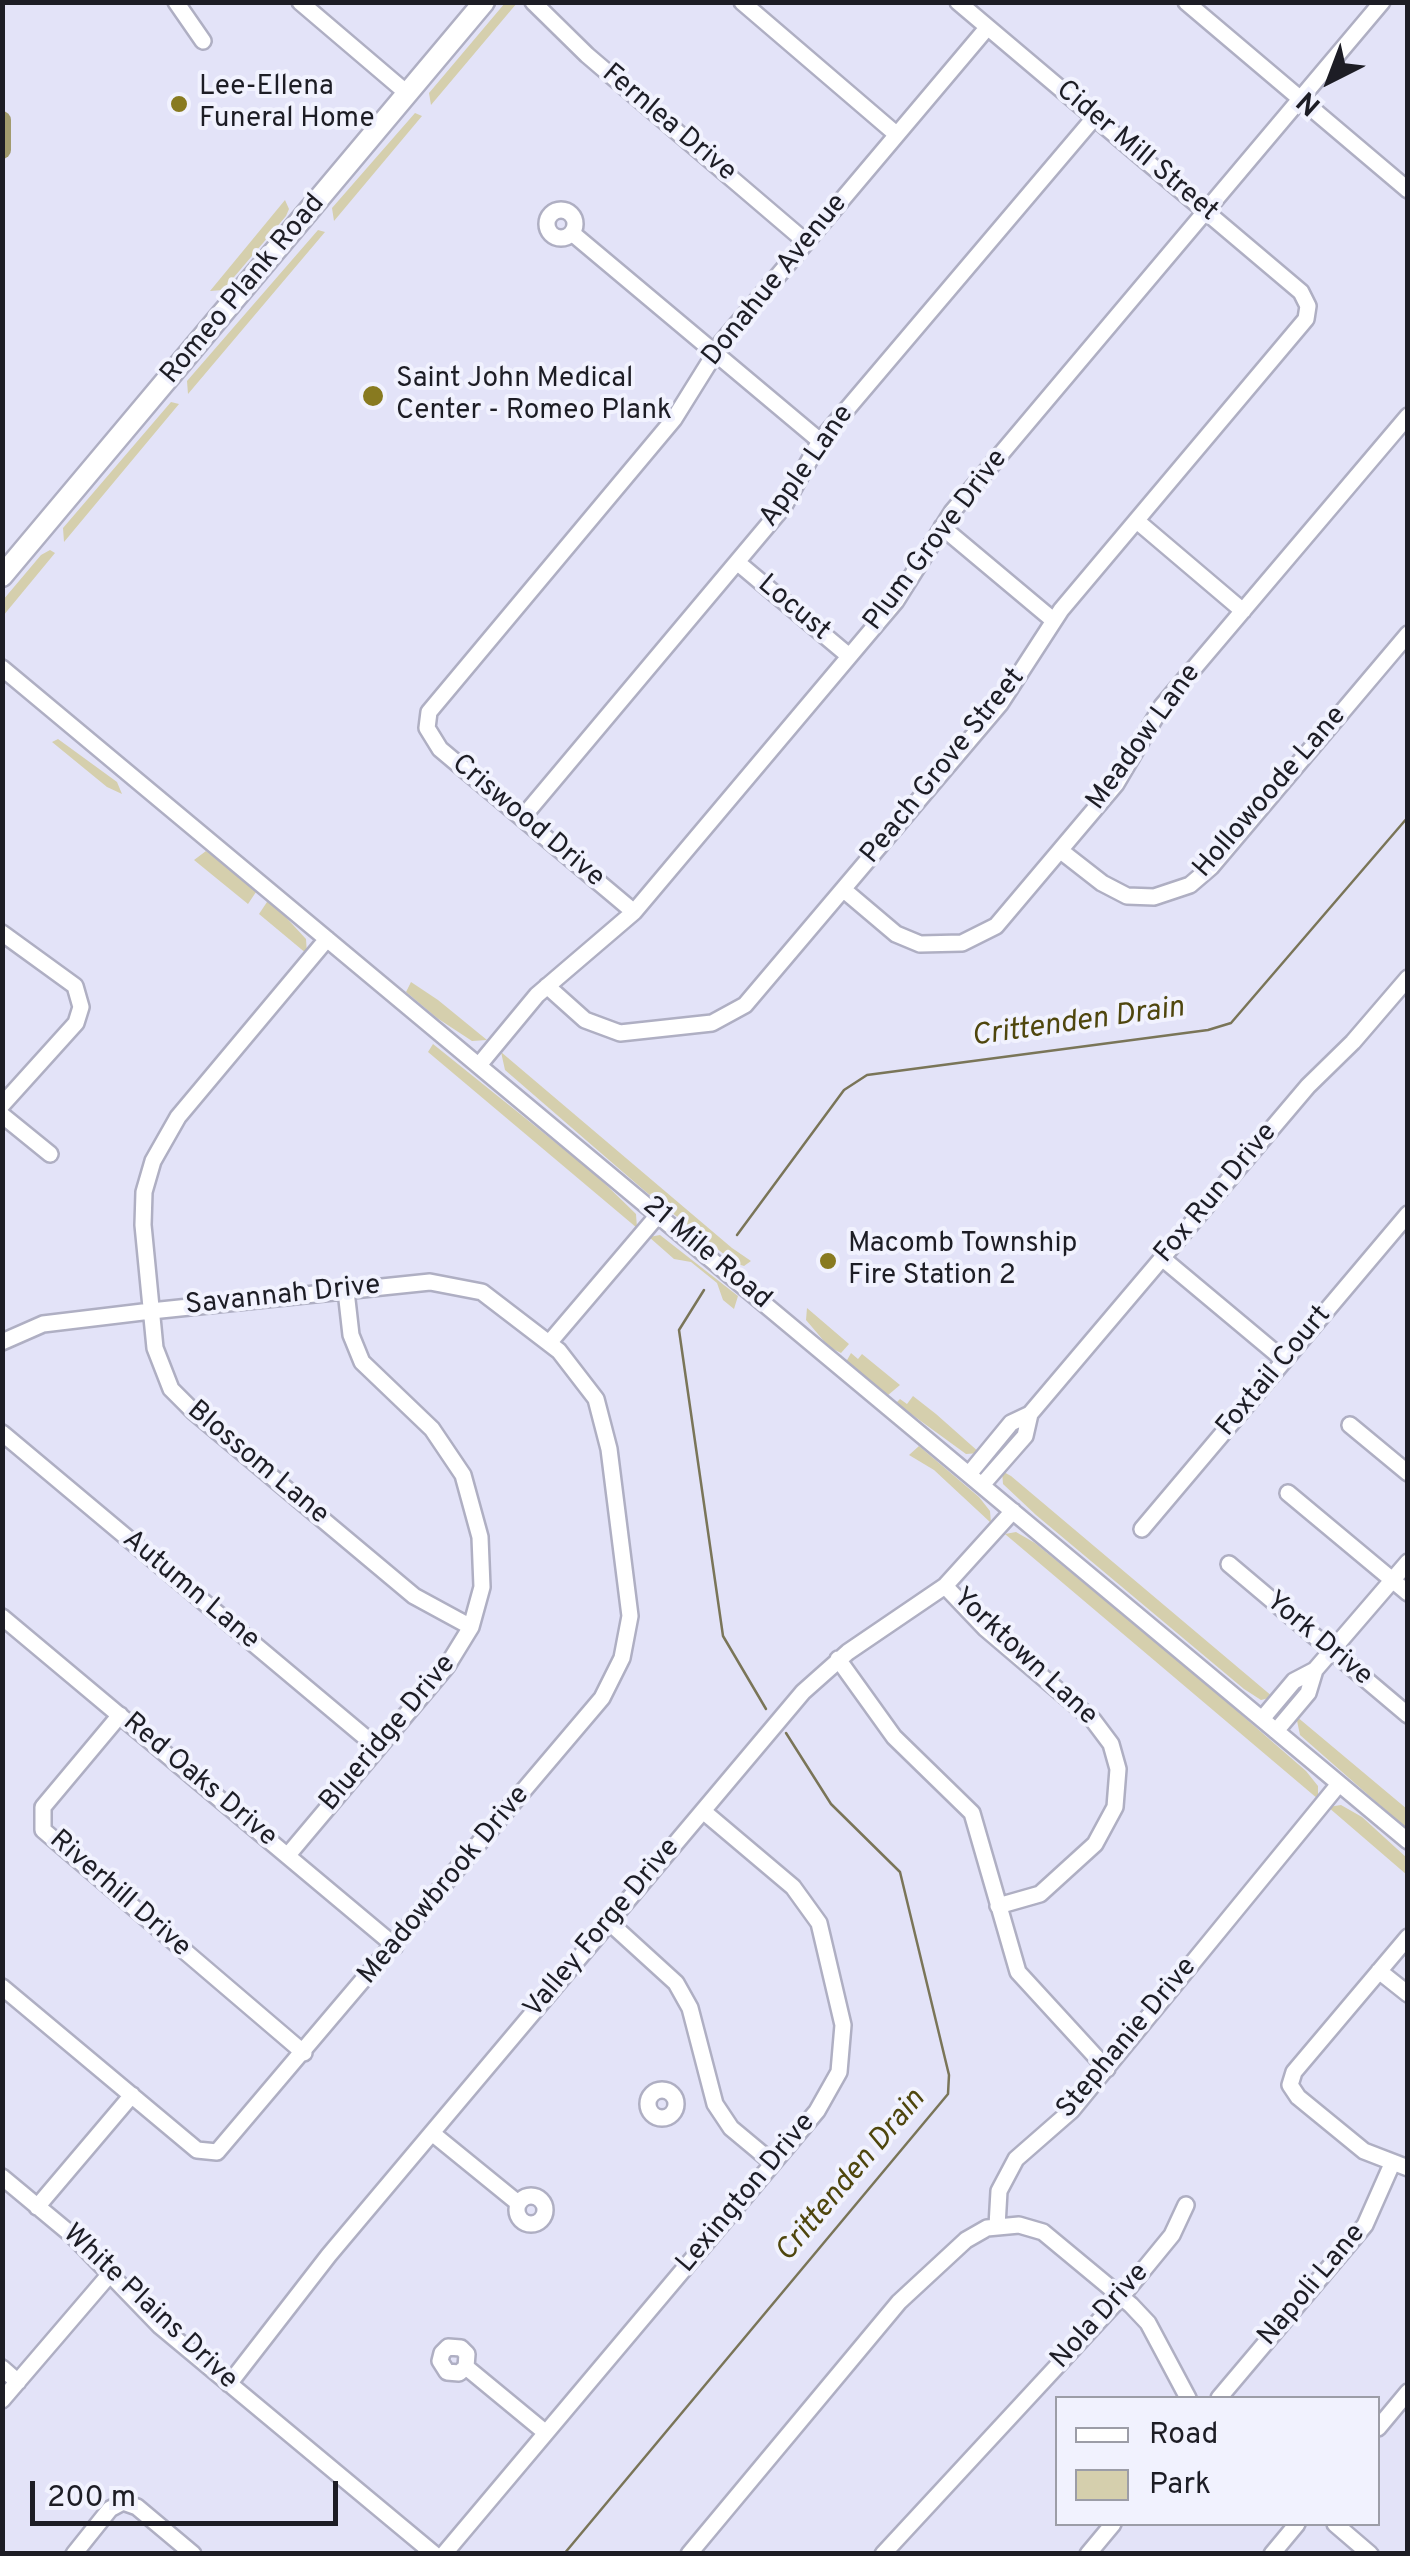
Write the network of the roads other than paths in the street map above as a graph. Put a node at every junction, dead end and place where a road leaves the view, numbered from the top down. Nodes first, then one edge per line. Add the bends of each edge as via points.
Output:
1 (176, 2) edge
2 (300, 2) edge
3 (484, 2) edge
4 (533, 2) edge
5 (742, 2) edge
6 (958, 2) edge
7 (1186, 2) edge
8 (1382, 2) edge
9 (987, 28) junction
10 (203, 42) dead end
11 (408, 94) junction
12 (1300, 99) junction
13 (1094, 118) junction
14 (896, 134) junction
15 (1408, 190) edge
16 (1206, 211) junction
17 (572, 233) dead end
18 (806, 242) junction
19 (1308, 306) joint
20 (714, 352) junction
21 (1408, 416) edge
22 (820, 442) junction
23 (1137, 521) junction
24 (942, 526) junction
25 (738, 562) junction
26 (2, 576) edge
27 (1243, 611) junction
28 (1053, 620) junction
29 (1408, 634) edge
30 (849, 656) junction
31 (2, 668) edge
32 (427, 728) joint
33 (522, 818) junction
34 (1060, 851) junction
35 (844, 890) junction
36 (634, 912) junction
37 (2, 933) edge
38 (327, 939) junction
39 (1408, 978) edge
40 (548, 986) junction
41 (478, 1064) junction
42 (2, 1104) edge
43 (2, 1115) edge
44 (50, 1154) dead end
45 (658, 1214) junction
46 (1408, 1214) edge
47 (1162, 1258) junction
48 (346, 1291) junction
49 (151, 1310) junction
50 (2, 1342) edge
51 (549, 1343) junction
52 (1284, 1360) junction
53 (1030, 1414) junction
54 (1350, 1425) dead end
55 (2, 1434) edge
56 (1408, 1473) edge
57 (968, 1474) junction
58 (982, 1485) junction
59 (1288, 1492) dead end
60 (1013, 1511) junction
61 (1142, 1529) dead end
62 (1408, 1562) edge
63 (1229, 1564) dead end
64 (1392, 1580) junction
65 (946, 1586) junction
66 (1408, 1593) edge
67 (5, 1623) edge
68 (471, 1627) junction
69 (1332, 1650) junction
70 (838, 1659) junction
71 (1315, 1670) junction
72 (120, 1715) junction
73 (1408, 1715) edge
74 (1262, 1719) junction
75 (1276, 1731) junction
76 (378, 1748) junction
77 (1338, 1784) junction
78 (702, 1810) junction
79 (1408, 1841) edge
80 (288, 1855) junction
81 (998, 1906) junction
82 (609, 1922) junction
83 (1408, 1937) edge
84 (394, 1946) junction
85 (1379, 1970) junction
86 (2, 1986) edge
87 (1408, 1994) edge
88 (304, 2053) junction
89 (1107, 2069) junction
90 (710, 2092) junction
91 (132, 2095) junction
92 (676, 2100) dead end
93 (432, 2133) junction
94 (772, 2163) junction
95 (1400, 2166) edge
96 (2, 2177) edge
97 (518, 2204) dead end
98 (38, 2206) junction
99 (1186, 2206) dead end
100 (997, 2226) junction
101 (110, 2274) junction
102 (1122, 2296) junction
103 (466, 2367) dead end
104 (2, 2368) edge
105 (18, 2382) junction
106 (230, 2384) junction
107 (1407, 2394) edge
108 (1187, 2396) edge
109 (1221, 2396) edge
110 (2, 2400) edge
111 (1380, 2426) edge
112 (546, 2433) junction
113 (1111, 2526) edge
114 (1295, 2526) edge
115 (1337, 2526) edge
116 (74, 2554) edge
117 (193, 2554) edge
118 (434, 2554) edge
119 (444, 2554) edge
120 (690, 2554) edge
121 (883, 2554) edge
122 (1088, 2554) edge
123 (1272, 2554) edge
124 (1370, 2554) edge

1 - 10 street
2 - 11 street
3 - 11 main road, Romeo Plank Road
4 - 18 street, Fernlea Drive
5 - 14 street
6 - 9 street, Cider Mill Street
7 - 12 street
8 - 12 street, Plum Grove Drive
9 - 13 street, Cider Mill Street
9 - 14 street, Donahue Avenue
11 - 26 main road, Romeo Plank Road
12 - 15 street
12 - 16 street, Plum Grove Drive
13 - 16 street, Cider Mill Street
13 - 22 street, Apple Lane
14 - 18 street, Donahue Avenue
16 - 19 street, Cider Mill Street via 1301,292
16 - 24 street, Plum Grove Drive
17 - 20 street
18 - 20 street, Donahue Avenue
19 - 23 street, Peach Grove Street via 1302,324
20 - 22 street
20 - 32 street, Donahue Avenue via 674,419 433,706
21 - 27 street, Meadow Lane
22 - 25 street, Apple Lane via 792,496
23 - 27 street
23 - 28 street, Peach Grove Street
24 - 28 street
24 - 30 street, Plum Grove Drive via 907,586
25 - 30 street, Locust
25 - 33 street, Apple Lane
27 - 34 street, Meadow Lane via 1151,720 1122,775
28 - 35 street, Peach Grove Street via 1010,692
29 - 34 street, Hollowoode Lane via 1190,885 1154,897 1127,896
30 - 36 street, Plum Grove Drive
31 - 38 street, 21 Mile Road
32 - 33 street, Criswood Drive via 440,749
33 - 36 street, Criswood Drive
34 - 35 street, Meadow Lane via 996,926 962,943 907,940
35 - 40 street, Peach Grove Street via 745,1005 712,1023 610,1031 586,1020
36 - 40 street, Plum Grove Drive
37 - 42 street via 75,986 81,1008 76,1023
38 - 41 street, 21 Mile Road
38 - 49 street, Blossom Lane via 160,1146 142,1208
39 - 47 street, Fox Run Drive
40 - 41 street, Plum Grove Drive
41 - 45 street, 21 Mile Road
43 - 44 street
45 - 51 street
45 - 57 street, 21 Mile Road
46 - 52 street, Foxtail Court
47 - 52 street
47 - 53 street, Fox Run Drive
48 - 49 street, Savannah Drive
48 - 51 street, Savannah Drive via 430,1282 466,1287 498,1301
48 - 68 street, Blueridge Drive via 362,1362 444,1443 470,1493 482,1574
49 - 50 street, Savannah Drive via 43,1324
49 - 68 street, Blossom Lane via 158,1363 180,1400 414,1596
51 - 84 street, Meadowbrook Drive via 589,1387 606,1429 630,1601 626,1643 602,1698
52 - 61 street, Foxtail Court
53 - 57 street, Fox Run Drive via 1011,1424
53 - 58 street, Fox Run Drive via 1025,1436
54 - 56 street
55 - 76 street, Autumn Lane
57 - 58 street, 21 Mile Road
58 - 60 street, 21 Mile Road
59 - 64 street
60 - 65 street, Valley Forge Drive
60 - 74 street, 21 Mile Road
62 - 64 street
63 - 69 street, York Drive
64 - 66 street
64 - 69 street
65 - 70 street, Valley Forge Drive
65 - 81 street, Yorktown Lane via 1093,1720 1111,1744 1118,1770 1110,1820 1078,1863 1040,1894
67 - 72 street, Red Oaks Drive
68 - 76 street, Blueridge Drive
69 - 71 street
69 - 73 street, York Drive
70 - 78 street, Valley Forge Drive
70 - 81 street via 894,1737 972,1813
71 - 74 street via 1294,1681
71 - 75 street via 1308,1694
72 - 80 street, Red Oaks Drive
72 - 88 street, Riverhill Drive via 43,1807 43,1830
74 - 75 street, 21 Mile Road
75 - 77 street, 21 Mile Road
76 - 80 street, Blueridge Drive
77 - 79 street, 21 Mile Road
77 - 89 street, Stephanie Drive
78 - 82 street, Valley Forge Drive
78 - 94 street, Lexington Drive via 812,1909 840,2010 844,2043 834,2085
80 - 84 street, Red Oaks Drive
81 - 89 street via 1025,1983
82 - 90 street via 684,1995
82 - 93 street, Valley Forge Drive
83 - 85 street
84 - 88 street, Meadowbrook Drive
85 - 87 street
85 - 95 street via 1290,2085 1350,2141
86 - 91 street, Meadowbrook Drive
88 - 91 street, Meadowbrook Drive via 224,2148 211,2154 197,2150
89 - 100 street, Stephanie Drive via 1008,2169
90 - 92 street
90 - 94 street via 731,2128
91 - 98 street
93 - 97 street
93 - 106 street, Valley Forge Drive
94 - 112 street, Lexington Drive
95 - 109 street, Napoli Lane via 1364,2224
96 - 98 street, White Plains Drive
98 - 101 street, White Plains Drive
99 - 102 street, Nola Drive via 1172,2235
100 - 102 street via 1043,2232
100 - 120 street via 966,2240 910,2289
101 - 105 street
101 - 106 street, White Plains Drive
102 - 108 street via 1148,2323
102 - 121 street, Nola Drive
103 - 112 street
104 - 105 street
105 - 110 street
106 - 118 street, White Plains Drive
107 - 111 street
112 - 119 street, Lexington Drive
113 - 122 street
114 - 123 street
115 - 124 street
116 - 117 street via 123,2502

